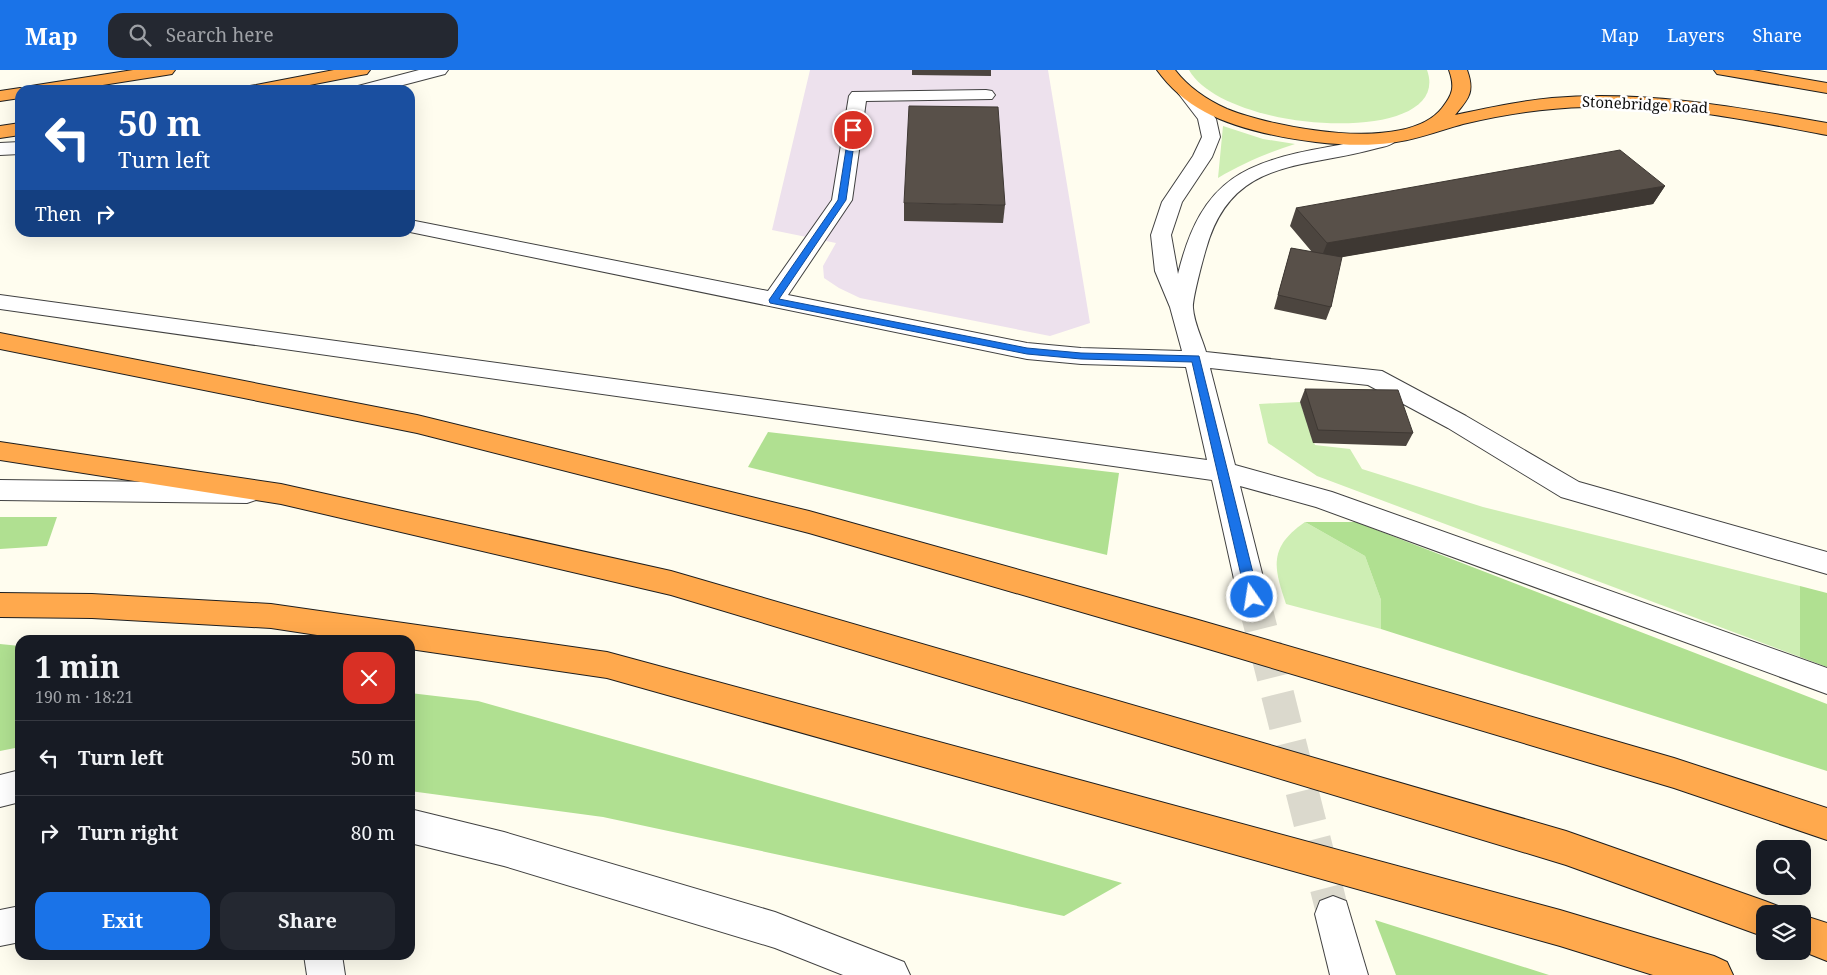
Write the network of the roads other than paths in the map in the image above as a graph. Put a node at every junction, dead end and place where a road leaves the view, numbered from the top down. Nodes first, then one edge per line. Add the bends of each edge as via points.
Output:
1 (166, 70) edge
2 (361, 70) edge
3 (439, 70) edge
4 (1166, 70) edge
5 (1458, 70) edge
6 (1723, 70) edge
7 (69, 85) edge
8 (282, 85) edge
9 (383, 85) edge
10 (1827, 88) edge
11 (15, 94) edge
12 (1188, 94) junction
13 (986, 95) dead end
14 (0, 96) edge
15 (1434, 126) junction
16 (1827, 129) edge
17 (15, 130) edge
18 (0, 132) edge
19 (1388, 139) junction
20 (15, 148) edge
21 (0, 149) edge
22 (415, 227) edge
23 (774, 300) junction
24 (0, 302) edge
25 (1181, 307) junction
26 (0, 341) edge
27 (1196, 359) junction
28 (0, 451) edge
29 (1223, 472) junction
30 (0, 490) edge
31 (281, 494) junction
32 (1827, 563) edge
33 (1252, 597) tunnel mouth
34 (0, 605) edge
35 (401, 635) edge
36 (415, 637) edge
37 (1827, 682) edge
38 (15, 787) edge
39 (0, 791) edge
40 (1827, 824) edge
41 (415, 827) edge
42 (1333, 914) tunnel mouth
43 (1756, 916) edge
44 (15, 925) edge
45 (0, 928) edge
46 (1811, 936) edge
47 (1827, 942) edge
48 (324, 960) edge
49 (326, 975) edge
50 (891, 975) edge
51 (1349, 975) edge
52 (1714, 975) edge

1 - 7 highway
2 - 8 highway
3 - 9 street
4 - 12 highway, Stonebridge Road
5 - 15 highway via 1463,92
6 - 10 highway
11 - 14 highway
12 - 19 highway, Stonebridge Road via 1220,112 1263,126 1306,134
12 - 25 street via 1207,119 1211,137 1202,157 1172,202 1161,235 1166,271
13 - 23 street via 858,96 842,200
15 - 16 highway, Stonebridge Road via 1525,106 1618,100 1714,109
15 - 19 highway, Stonebridge Road
17 - 18 highway
19 - 25 street via 1284,161 1261,168 1244,178 1220,200 1202,231
20 - 21 street
22 - 23 street
23 - 27 street via 1027,351
24 - 29 street
25 - 27 street
26 - 40 highway via 417,424 809,522 1205,634 1664,770
27 - 29 street
27 - 32 street via 1373,377 1457,422 1570,490
28 - 31 highway
29 - 33 street
29 - 37 street via 1322,499
30 - 31 street
31 - 43 highway via 671,583 1566,848
34 - 35 highway via 92,606 271,616
36 - 52 highway via 607,665 1560,928
38 - 39 street
41 - 50 street via 504,849 766,927
42 - 51 street
44 - 45 street
46 - 47 highway
48 - 49 street

